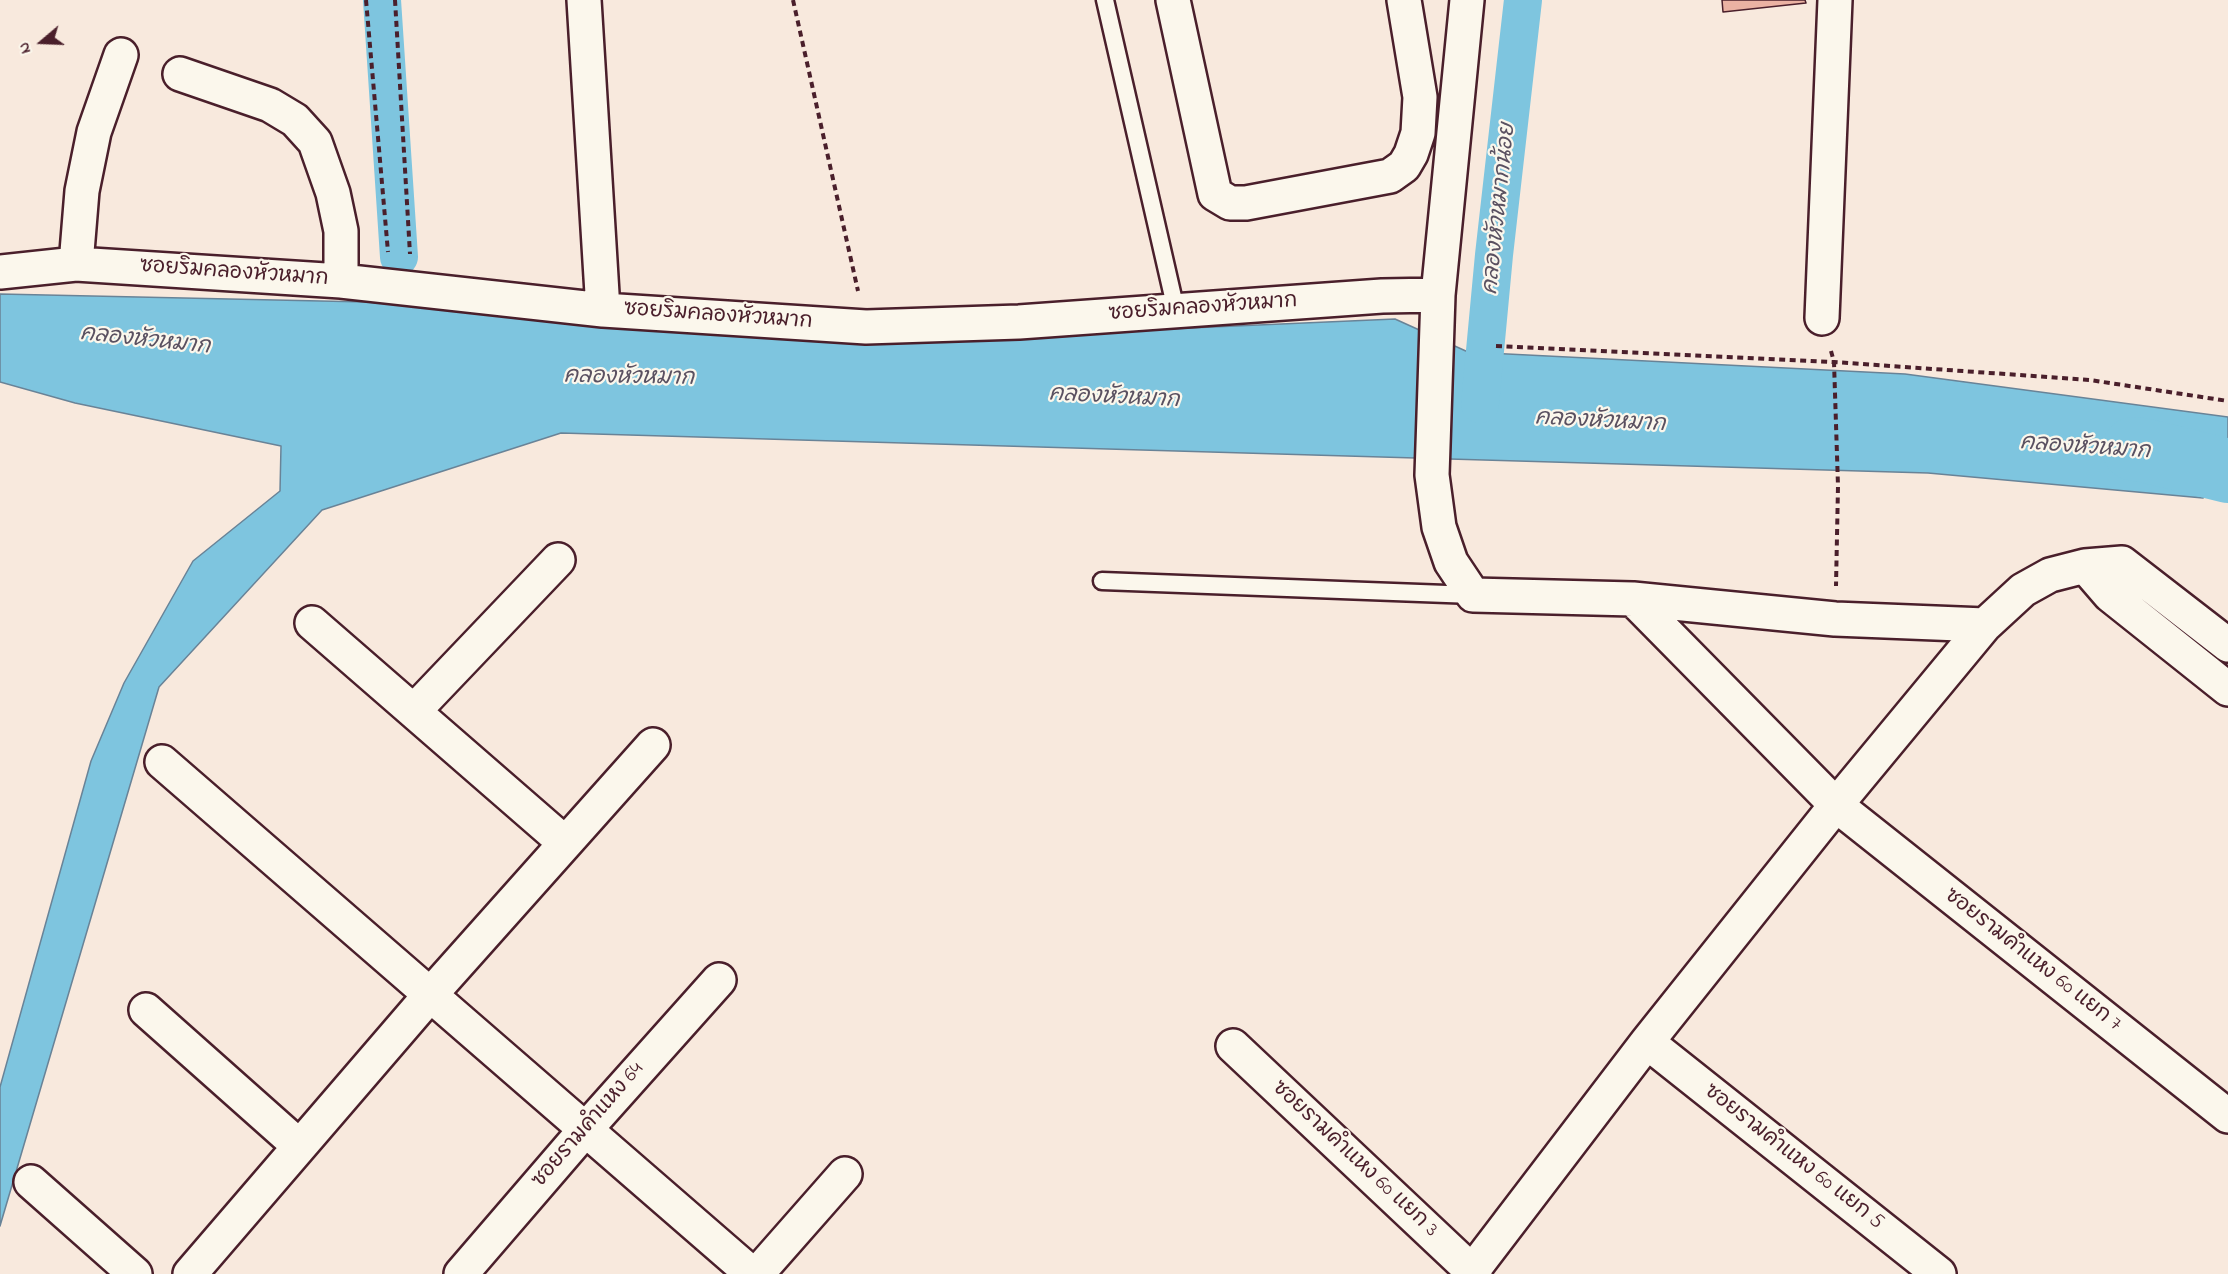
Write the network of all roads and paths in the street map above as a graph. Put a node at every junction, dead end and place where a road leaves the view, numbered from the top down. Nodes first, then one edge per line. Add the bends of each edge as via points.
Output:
1 (366, 0) edge
2 (395, 0) edge
3 (584, 0) edge
4 (794, 0) edge
5 (1105, 0) edge
6 (1173, 0) edge
7 (1404, 0) edge
8 (1467, 0) edge
9 (1835, 0) edge
10 (121, 55) dead end
11 (180, 74) dead end
12 (76, 264) junction
13 (0, 272) edge
14 (341, 281) junction
15 (401, 286) junction
16 (1438, 307) junction
17 (603, 310) junction
18 (1176, 310) junction
19 (1822, 318) dead end
20 (866, 327) junction
21 (1496, 346) dead end
22 (1834, 369) dead end
23 (2228, 401) edge
24 (558, 560) dead end
25 (2085, 566) junction
26 (1102, 581) dead end
27 (1473, 595) junction
28 (1633, 599) junction
29 (1835, 619) junction
30 (312, 622) dead end
31 (1984, 625) junction
32 (2228, 645) edge
33 (2228, 689) edge
34 (414, 711) junction
35 (653, 745) dead end
36 (162, 762) dead end
37 (1836, 805) junction
38 (565, 843) junction
39 (719, 980) dead end
40 (430, 995) junction
41 (146, 1010) dead end
42 (1647, 1041) junction
43 (1233, 1046) dead end
44 (2228, 1116) edge
45 (585, 1130) junction
46 (300, 1146) junction
47 (845, 1174) dead end
48 (31, 1182) dead end
49 (1472, 1273) edge
50 (135, 1274) edge
51 (189, 1274) edge
52 (461, 1274) edge
53 (754, 1274) edge
54 (1939, 1274) edge

1 - 15 path
2 - 15 path
3 - 17 street
4 - 20 path
5 - 18 lane
6 - 7 street via 1215,194 1230,203 1246,204 1390,176 1404,166 1418,133 1420,97
8 - 16 street
9 - 19 street
10 - 12 street via 94,132 82,191
11 - 14 street via 270,105 295,120 315,142 341,231
12 - 13 street, ซอยริมคลองหัวหมาก
12 - 14 street, ซอยริมคลองหัวหมาก
14 - 15 street, ซอยริมคลองหัวหมาก
15 - 17 street, ซอยริมคลองหัวหมาก
16 - 18 street, ซอยริมคลองหัวหมาก via 1382,296
16 - 27 street via 1432,474 1439,527 1451,562
17 - 20 street, ซอยริมคลองหัวหมาก
18 - 20 street, ซอยริมคลองหัวหมาก via 1019,322
21 - 23 path via 1834,362 2090,380
22 - 29 path via 1838,486
24 - 34 street
25 - 31 street via 2050,575 2023,590
25 - 32 street via 2122,563
25 - 33 street via 2110,595
26 - 27 lane
27 - 28 street
28 - 29 street
28 - 37 street, ซอยรามคำแหง 60 แยก 7
29 - 31 street
30 - 34 street
31 - 37 street
34 - 38 street
35 - 38 street
36 - 40 street
37 - 42 street
37 - 44 street, ซอยรามคำแหง 60 แยก 7
38 - 40 street
39 - 45 street, ซอยรามคำแหง 64
40 - 45 street
40 - 46 street
41 - 46 street
42 - 49 street
42 - 54 street, ซอยรามคำแหง 60 แยก 5
43 - 49 street, ซอยรามคำแหง 60 แยก 3
45 - 52 street, ซอยรามคำแหง 64
45 - 53 street
46 - 51 street
47 - 53 street
48 - 50 street

